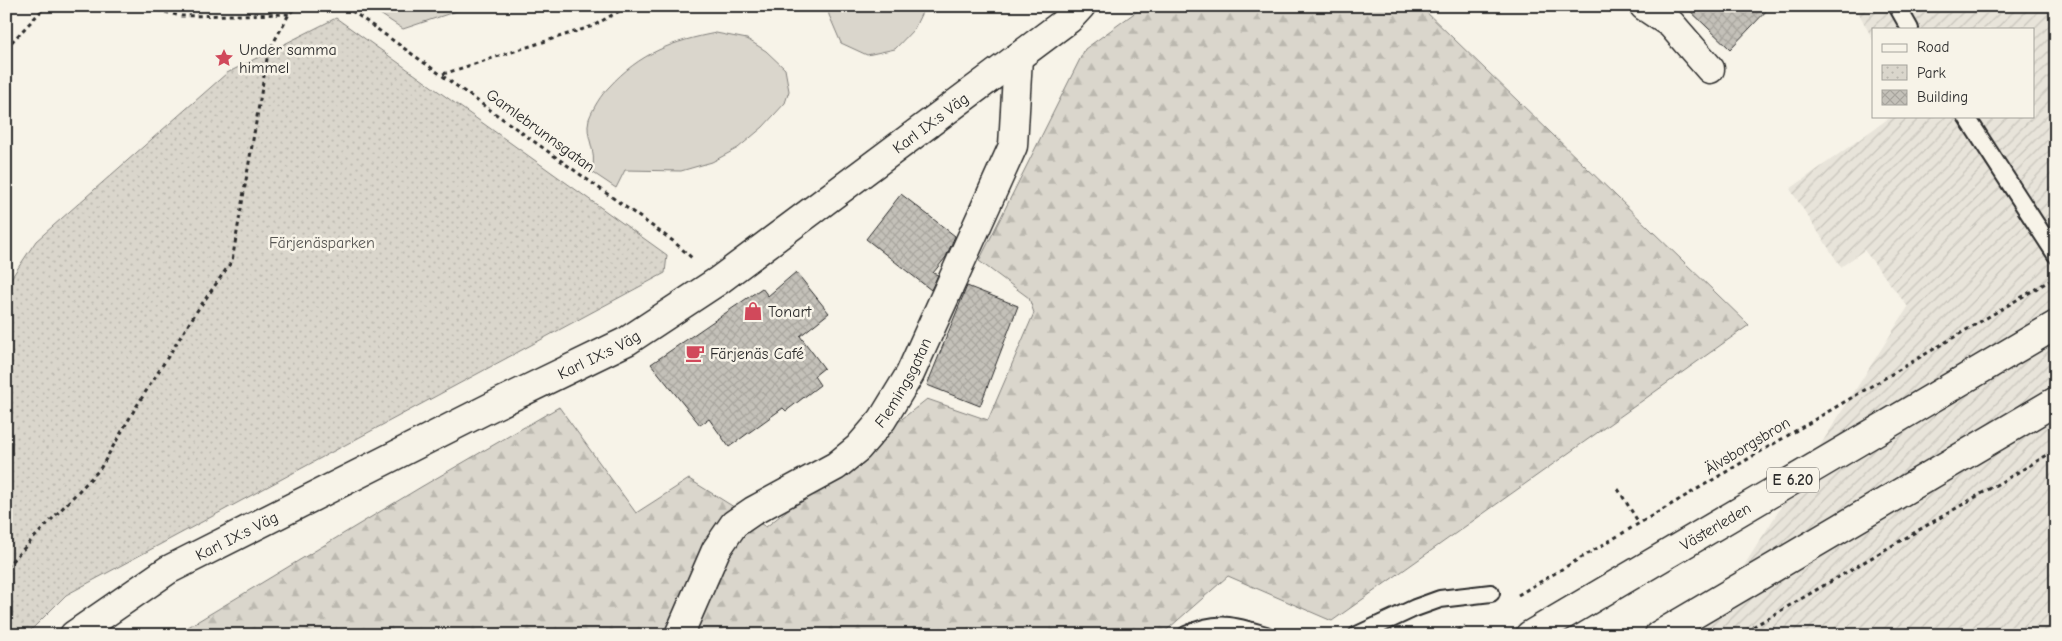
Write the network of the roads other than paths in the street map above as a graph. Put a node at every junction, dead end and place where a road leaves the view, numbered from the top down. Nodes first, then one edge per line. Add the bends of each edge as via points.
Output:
1 (1081, 6) edge
2 (1644, 6) edge
3 (1897, 6) edge
4 (1909, 28) edge
5 (1018, 57) junction
6 (1710, 69) dead end
7 (1967, 118) edge
8 (2056, 255) edge
9 (2056, 325) edge
10 (2056, 402) edge
11 (1491, 593) dead end
12 (74, 635) edge
13 (679, 635) edge
14 (1186, 635) edge
15 (1266, 635) edge
16 (1357, 635) edge
17 (1530, 635) edge
18 (1659, 635) edge

1 - 5 main road, Karl IX:s Väg via 1069,19
2 - 6 main road via 1671,24
3 - 4 lane
5 - 12 main road, Karl IX:s Väg via 718,281 627,341 168,570
5 - 13 main road, Flemingsgatan via 1013,146 910,374 882,420 858,448 836,466 734,524 716,550
7 - 8 lane
9 - 17 main road, Västerleden / E 6.20
10 - 18 main road
11 - 16 lane via 1440,600
14 - 15 lane via 1218,624

